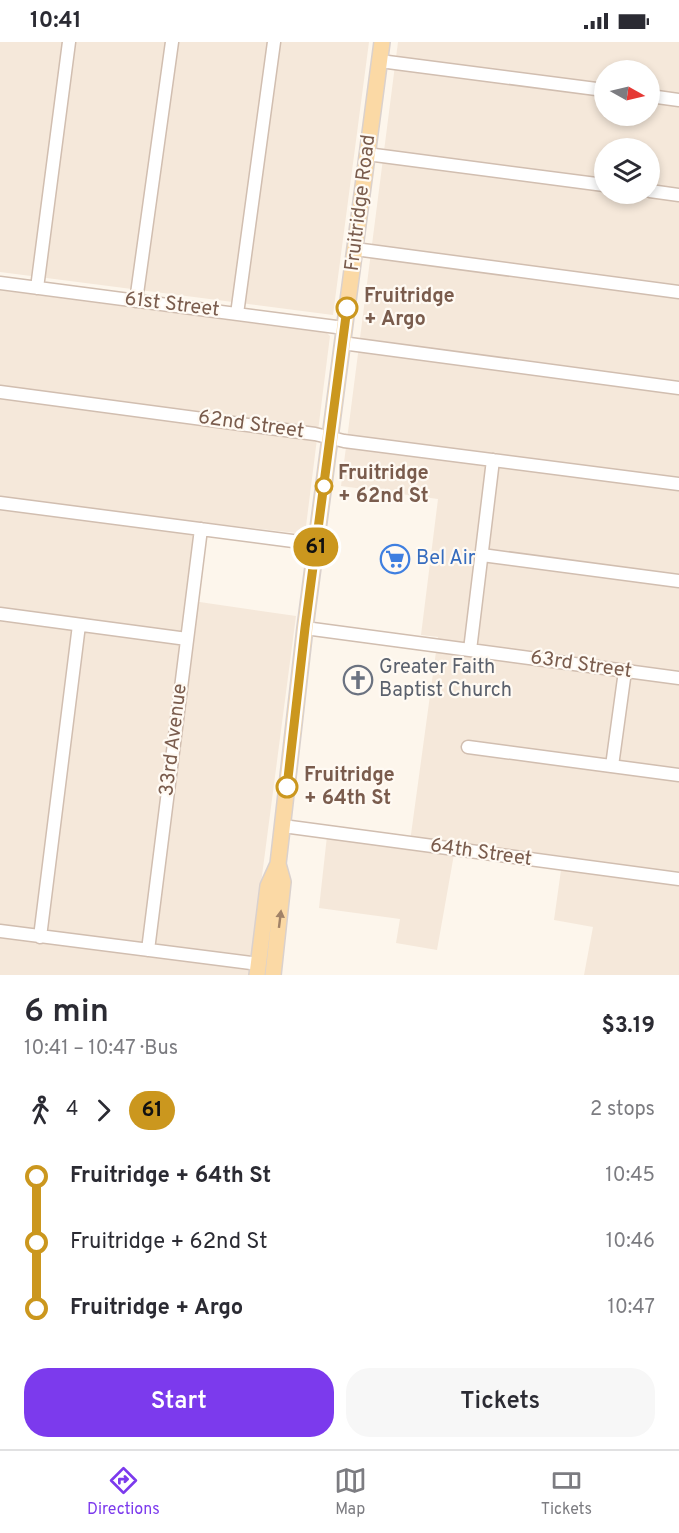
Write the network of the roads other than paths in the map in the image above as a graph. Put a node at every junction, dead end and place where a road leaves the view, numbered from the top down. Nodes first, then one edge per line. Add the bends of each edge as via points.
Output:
1 (69, 42) edge
2 (172, 42) edge
3 (273, 42) edge
4 (382, 42) edge
5 (380, 61) junction
6 (594, 89) edge
7 (660, 97) edge
8 (679, 100) edge
9 (368, 154) junction
10 (679, 182) edge
11 (594, 184) edge
12 (660, 192) edge
13 (678, 195) edge
14 (355, 249) junction
15 (0, 283) edge
16 (37, 288) junction
17 (679, 292) edge
18 (136, 301) junction
19 (237, 314) junction
20 (344, 336) junction
21 (679, 388) edge
22 (0, 392) edge
23 (330, 437) junction
24 (493, 460) junction
25 (679, 484) edge
26 (0, 503) edge
27 (201, 529) junction
28 (316, 544) junction
29 (482, 555) junction
30 (679, 581) edge
31 (0, 615) edge
32 (79, 625) junction
33 (305, 628) junction
34 (187, 639) junction
35 (470, 650) junction
36 (625, 671) junction
37 (679, 678) edge
38 (468, 747) dead end
39 (612, 766) junction
40 (679, 775) edge
41 (283, 826) junction
42 (278, 864) junction
43 (679, 879) edge
44 (0, 931) edge
45 (40, 937) junction
46 (148, 950) junction
47 (258, 970) edge
48 (273, 975) edge

1 - 16 street
2 - 18 street
3 - 19 street
4 - 5 main road, Fruitridge Road
5 - 6 street
5 - 9 main road, Fruitridge Road
7 - 8 street
9 - 11 street
9 - 14 main road, Fruitridge Road
10 - 13 street
12 - 13 street
14 - 17 street
14 - 20 main road, Fruitridge Road
15 - 16 street, 61st Street
16 - 18 street, 61st Street
18 - 19 street, 61st Street
19 - 20 street, 61st Street
20 - 21 street, 61st Street
20 - 23 main road, Fruitridge Road
22 - 23 street, 62nd Street
23 - 24 street, 62nd Street
23 - 28 main road, Fruitridge Road
24 - 25 street, 62nd Street
24 - 29 street
26 - 27 street
27 - 28 street
27 - 34 street, 33rd Avenue
28 - 33 main road, Fruitridge Road
29 - 30 street
29 - 35 street
31 - 32 street
32 - 34 street
32 - 45 street
33 - 35 street, 63rd Street
33 - 41 main road, Fruitridge Road
34 - 46 street, 33rd Avenue
35 - 36 street, 63rd Street
36 - 37 street, 63rd Street
36 - 39 street
38 - 39 street
39 - 40 street
41 - 42 main road, Fruitridge Road
41 - 43 street, 64th Street
42 - 47 main road, Fruitridge Road via 268,886
48 -> 42 main road, Fruitridge Road via 283,882
44 - 45 street
45 - 46 street
46 - 47 street

